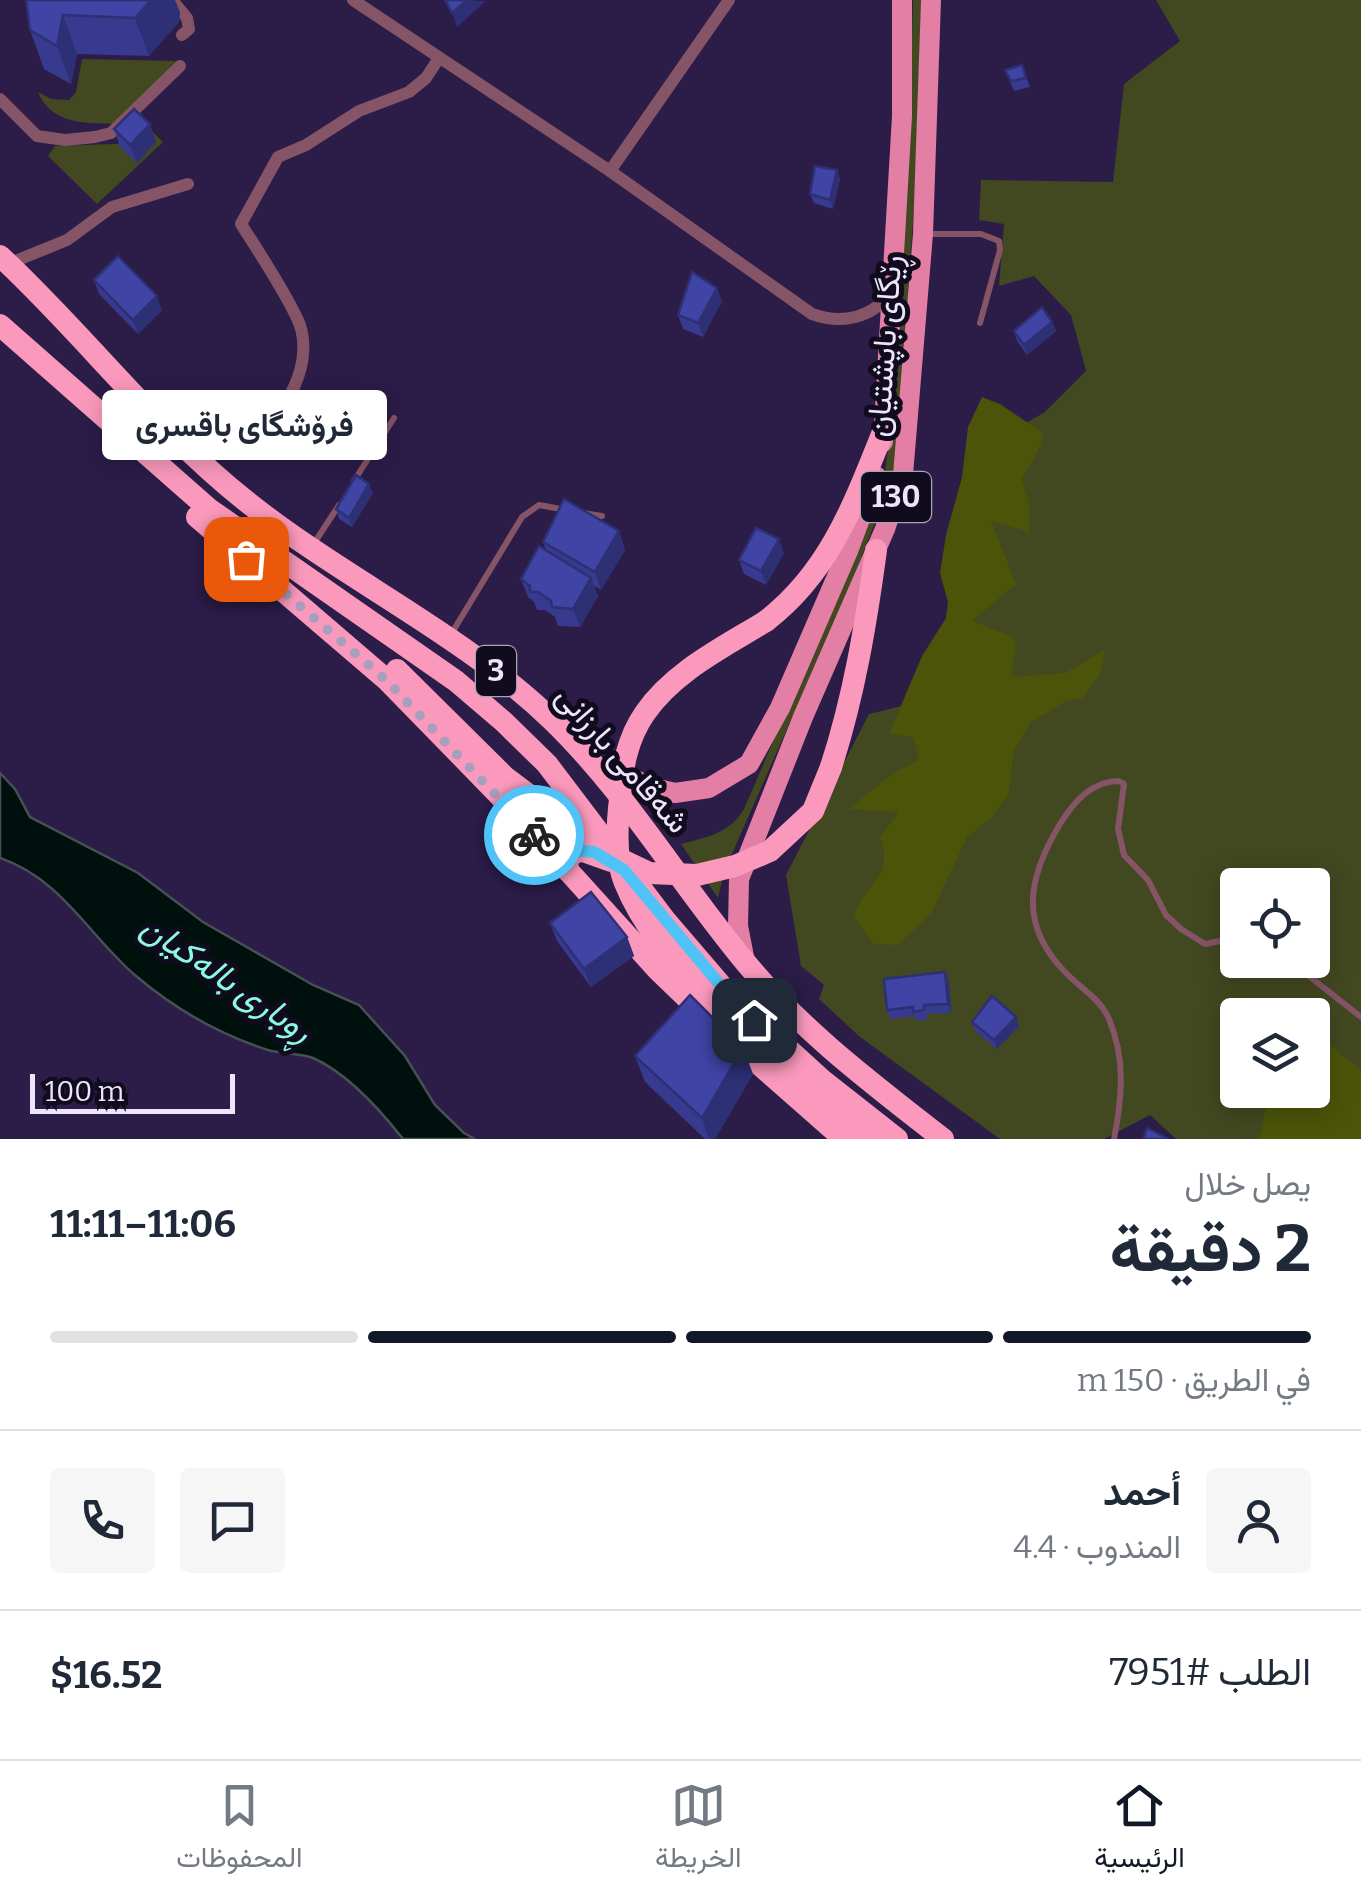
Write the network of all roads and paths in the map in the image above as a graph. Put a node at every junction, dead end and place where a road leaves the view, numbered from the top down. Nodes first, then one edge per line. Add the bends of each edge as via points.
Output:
1 (172, 0) edge
2 (352, 0) edge
3 (729, 0) edge
4 (902, 0) edge
5 (930, 0) edge
6 (182, 34) dead end
7 (439, 58) junction
8 (180, 66) dead end
9 (0, 99) edge
10 (610, 171) junction
11 (188, 184) dead end
12 (923, 234) junction
13 (4, 260) edge
14 (894, 290) junction
15 (980, 323) dead end
16 (0, 325) edge
17 (394, 418) dead end
18 (886, 427) junction
19 (184, 450) junction
20 (156, 464) junction
21 (352, 484) edge
22 (341, 501) edge
23 (209, 510) junction
24 (602, 516) edge
25 (310, 550) junction
26 (876, 550) junction
27 (450, 637) junction
28 (592, 762) junction
29 (536, 836) junction
30 (580, 850) junction
31 (567, 870) junction
32 (642, 889) junction
33 (1220, 941) edge
34 (746, 964) junction
35 (1311, 978) edge
36 (1361, 1017) edge
37 (844, 1139) edge
38 (872, 1139) edge
39 (897, 1139) edge
40 (943, 1139) edge
41 (1114, 1139) edge

1 - 6 street via 187,18 189,29
2 - 7 street
3 - 10 street
4 - 14 main road, ڕێگای باپشتیان / 130
5 - 12 main road, ڕێگای باپشتیان / 130
7 - 10 street
7 - 19 street via 409,92 359,111 278,157 266,175 241,224 297,318 304,353 296,382 280,410 247,438
8 - 9 street via 111,133 95,138 37,136
10 - 14 street via 812,314 832,320 862,316
11 - 13 street via 112,208 68,240
12 - 15 lane via 981,234 999,241
12 - 26 main road, ڕێگای باپشتیان / 130 via 904,474
13 - 19 highway, شەقامی بارزانی / 3
14 - 18 main road, ڕێگای باپشتیان / 130
16 - 20 highway, شەقامی بارزانی / 3
17 - 21 lane
18 - 28 main road, ڕێگای باپشتیان / 130 via 848,551 749,764 709,788 675,792
18 - 38 highway, bridge via 823,561 796,598 688,669 647,710 630,738 618,824 623,880 644,920 752,1038
19 - 25 highway, شەقامی بارزانی / 3
20 - 23 highway, شەقامی بارزانی / 3
20 - 29 highway via 187,509 367,662
22 - 25 lane
23 - 26 highway, bridge via 397,670 505,778 604,852 649,874 697,875 735,866 770,852 814,811 849,711
23 - 32 highway, شەقامی بارزانی / 3 via 504,722 547,764
24 - 27 lane via 530,509
25 - 27 highway, شەقامی بارزانی / 3
26 - 34 main road, ڕێگای باپشتیان / 130 via 739,879
27 - 28 highway, شەقامی بارزانی / 3 via 506,678
28 - 34 highway, شەقامی بارزانی / 3
29 - 30 highway via 556,848
29 - 31 highway
30 - 31 highway via 568,856
30 - 32 highway via 607,858
31 - 37 highway via 718,1028
32 - 39 highway, شەقامی بارزانی / 3 via 731,998
33 - 41 lane via 1206,944 1180,930 1124,856 1118,828 1124,784 1098,784 1068,810 1032,887 1032,914 1045,948 1109,1019 1123,1089
34 - 40 highway, شەقامی بارزانی / 3 via 840,1059
35 - 36 lane

